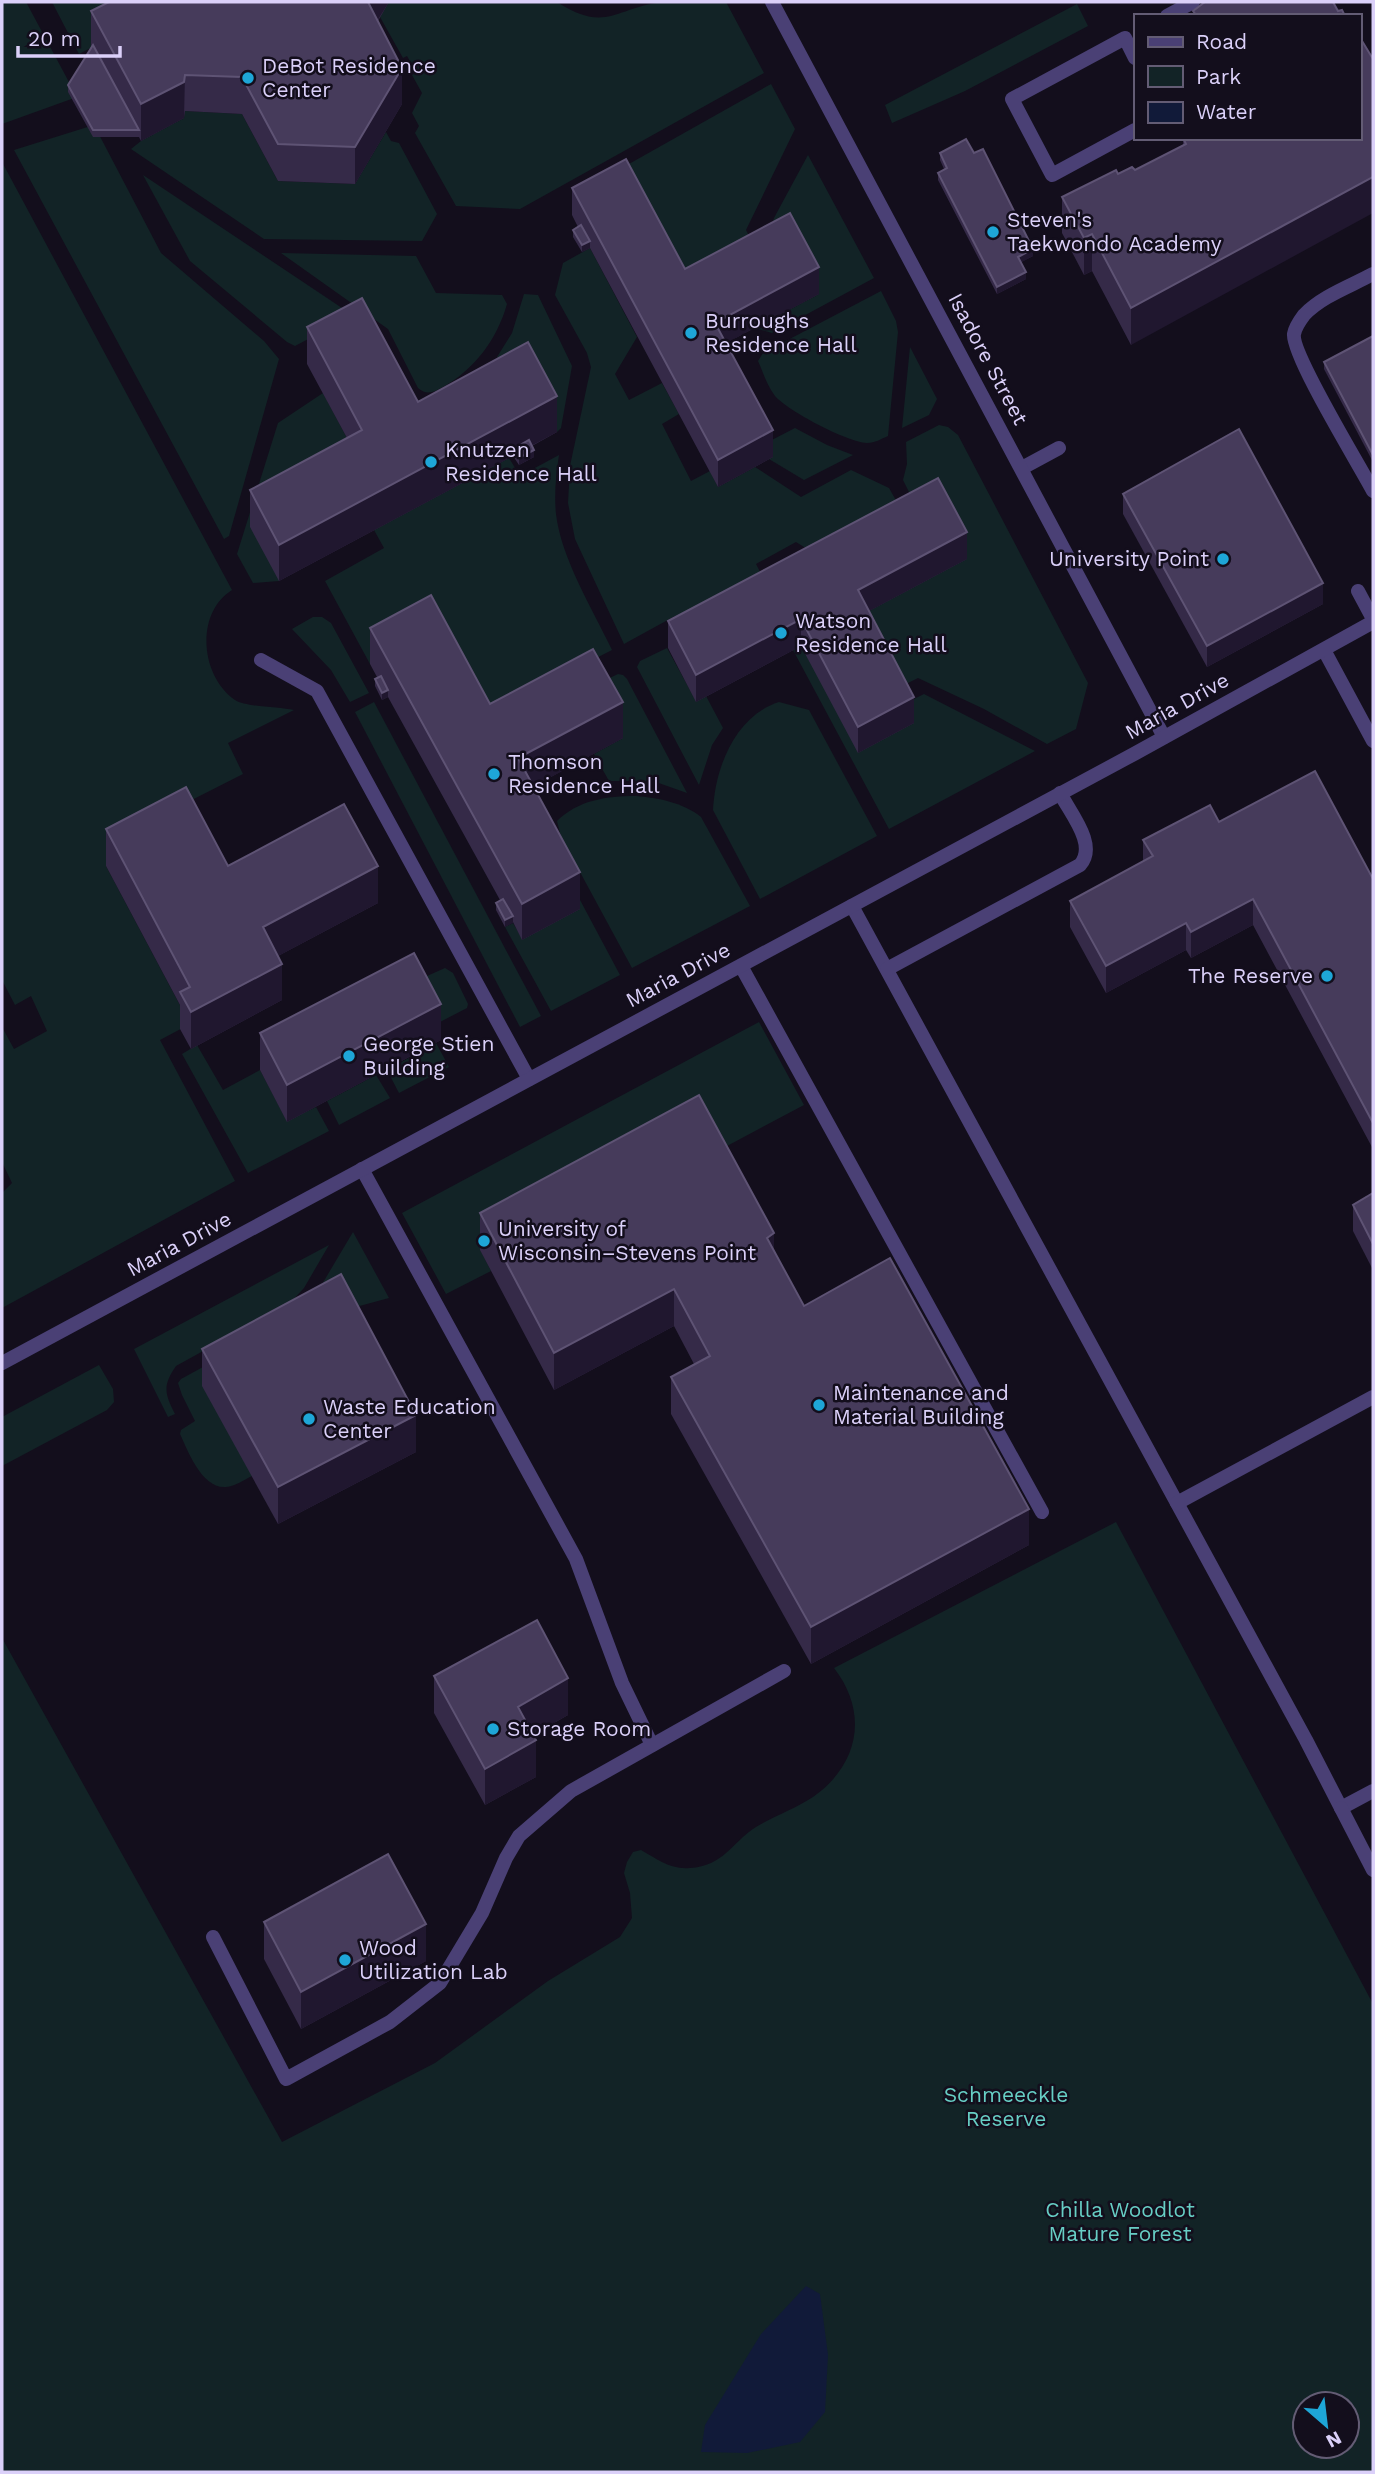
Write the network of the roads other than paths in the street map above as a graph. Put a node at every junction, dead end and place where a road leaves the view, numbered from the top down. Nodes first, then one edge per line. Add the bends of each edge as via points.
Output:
1 (772, 2) edge
2 (1193, 2) edge
3 (1171, 14) edge
4 (1130, 36) edge
5 (1134, 54) edge
6 (1134, 131) edge
7 (1373, 274) edge
8 (1059, 448) dead end
9 (1022, 468) junction
10 (1373, 491) edge
11 (1358, 591) dead end
12 (1373, 620) edge
13 (1324, 650) junction
14 (261, 660) dead end
15 (1164, 737) junction
16 (1373, 741) edge
17 (1060, 793) junction
18 (852, 906) junction
19 (741, 966) junction
20 (887, 969) junction
21 (529, 1079) junction
22 (362, 1169) junction
23 (2, 1363) edge
24 (1373, 1397) edge
25 (1177, 1503) junction
26 (1042, 1512) dead end
27 (784, 1671) dead end
28 (652, 1745) junction
29 (1373, 1791) edge
30 (1341, 1808) junction
31 (1373, 1870) edge
32 (213, 1937) dead end

1 - 9 street, Isadore Street
2 - 3 street
4 - 5 street
4 - 6 street via 1012,99 1052,175
7 - 10 street via 1319,303 1303,316 1294,335 1298,352
8 - 9 street
9 - 15 street, Isadore Street
11 - 12 street
12 - 13 street, Maria Drive
13 - 15 street, Maria Drive
13 - 16 street
14 - 21 street via 317,691
15 - 17 street, Maria Drive
17 - 18 street, Maria Drive
17 - 20 street via 1087,846 1080,865
18 - 19 street, Maria Drive
18 - 20 street
19 - 21 street, Maria Drive
19 - 26 street
20 - 25 street
21 - 22 street, Maria Drive
22 - 23 street, Maria Drive
22 - 28 street via 576,1559 622,1683
24 - 25 street
25 - 30 street
27 - 28 street
28 - 32 street via 571,1791 519,1836 482,1913 440,1983 390,2022 286,2078
29 - 30 street
30 - 31 street

